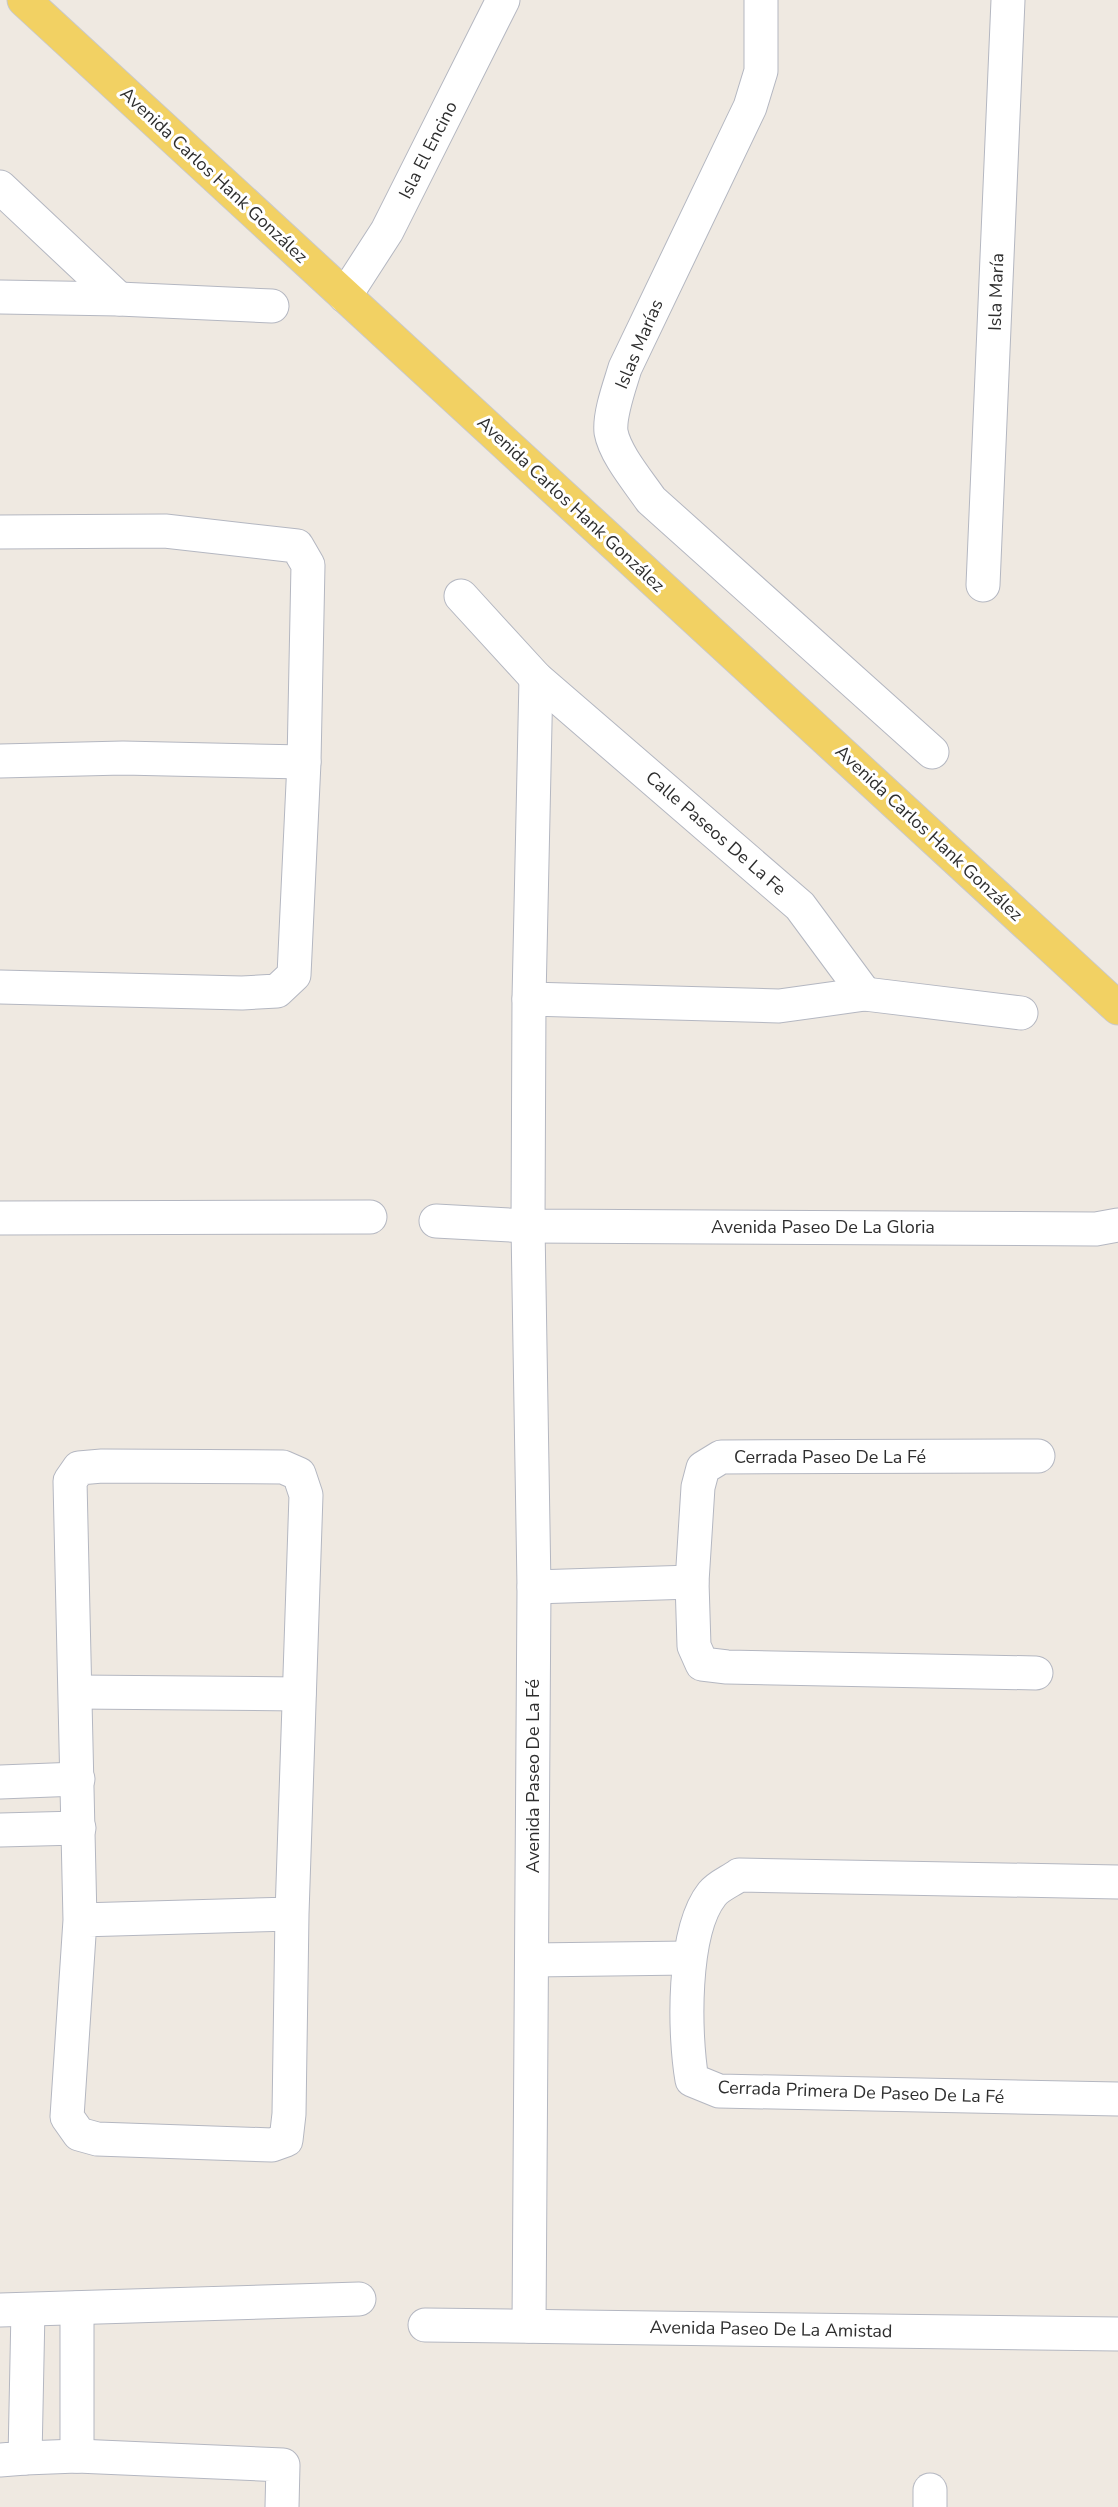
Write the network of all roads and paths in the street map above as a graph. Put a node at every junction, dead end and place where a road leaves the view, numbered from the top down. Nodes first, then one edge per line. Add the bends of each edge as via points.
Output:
1 (24, 0) edge
2 (503, 0) edge
3 (761, 0) edge
4 (1008, 0) edge
5 (0, 187) edge
6 (345, 296) junction
7 (0, 297) edge
8 (119, 299) junction
9 (272, 306) dead end
10 (0, 532) edge
11 (983, 585) dead end
12 (461, 596) dead end
13 (536, 678) junction
14 (932, 752) dead end
15 (0, 761) edge
16 (304, 762) junction
17 (0, 987) edge
18 (865, 994) junction
19 (529, 999) junction
20 (1118, 1008) edge
21 (1021, 1013) dead end
22 (370, 1217) dead end
23 (0, 1218) edge
24 (436, 1221) dead end
25 (1118, 1225) edge
26 (528, 1226) junction
27 (1038, 1456) dead end
28 (692, 1582) junction
29 (534, 1587) junction
30 (1036, 1674) dead end
31 (76, 1692) junction
32 (299, 1694) junction
33 (78, 1779) junction
34 (0, 1782) edge
35 (79, 1828) junction
36 (0, 1830) edge
37 (1118, 1882) edge
38 (292, 1914) junction
39 (80, 1920) junction
40 (689, 1958) junction
41 (532, 1960) junction
42 (1118, 2099) edge
43 (359, 2300) dead end
44 (77, 2308) junction
45 (14, 2310) edge
46 (425, 2325) dead end
47 (530, 2326) junction
48 (1118, 2334) edge
49 (77, 2456) junction
50 (13, 2459) edge
51 (282, 2507) edge

1 - 6 main road, Avenida Carlos Hank González
2 - 6 street, Isla El Encino via 387,231
3 - 14 street, Islas Marías via 760,71 750,107 625,368 611,431 624,461 651,500
4 - 11 street, Isla María
5 - 8 street
6 - 20 main road, Avenida Carlos Hank González
7 - 8 street
8 - 9 street
10 - 16 street via 165,531 297,546 308,565
12 - 13 street, Calle Paseos De La Fe
13 - 18 street, Calle Paseos De La Fe via 800,906
13 - 19 street
15 - 16 street via 123,758
16 - 17 street via 294,975 277,991
18 - 19 street via 779,1006
18 - 21 street
19 - 26 street
22 - 23 street
24 - 26 street, Avenida Paseo De La Gloria
25 - 26 street, Avenida Paseo De La Gloria via 1096,1229
26 - 29 street, Avenida Paseo De La Fé
27 - 28 street, Cerrada Paseo De La Fé via 721,1457 703,1468 698,1487
28 - 29 street
28 - 30 street, Cerrada Paseo De La Fé via 694,1646 702,1664
29 - 41 street, Avenida Paseo De La Fé
31 - 32 street
31 - 32 street via 70,1481 79,1468 283,1467 299,1474 306,1496
31 - 33 street
32 - 38 street
33 - 34 street
33 - 35 street
35 - 36 street
35 - 39 street
37 - 40 street, Cerrada Primera De Paseo De La Fé via 739,1875 713,1893 700,1918
38 - 39 street
38 - 39 street via 289,2114 286,2140 272,2145 97,2139 79,2134 67,2117
40 - 41 street
40 - 42 street, Cerrada Primera De Paseo De La Fé via 692,2080 719,2091
41 - 47 street, Avenida Paseo De La Fé
43 - 44 street
44 - 45 street
44 - 49 street
45 - 50 street
46 - 47 street, Avenida Paseo De La Amistad
47 - 48 street, Avenida Paseo De La Amistad
49 - 50 street
49 - 51 street via 283,2465

